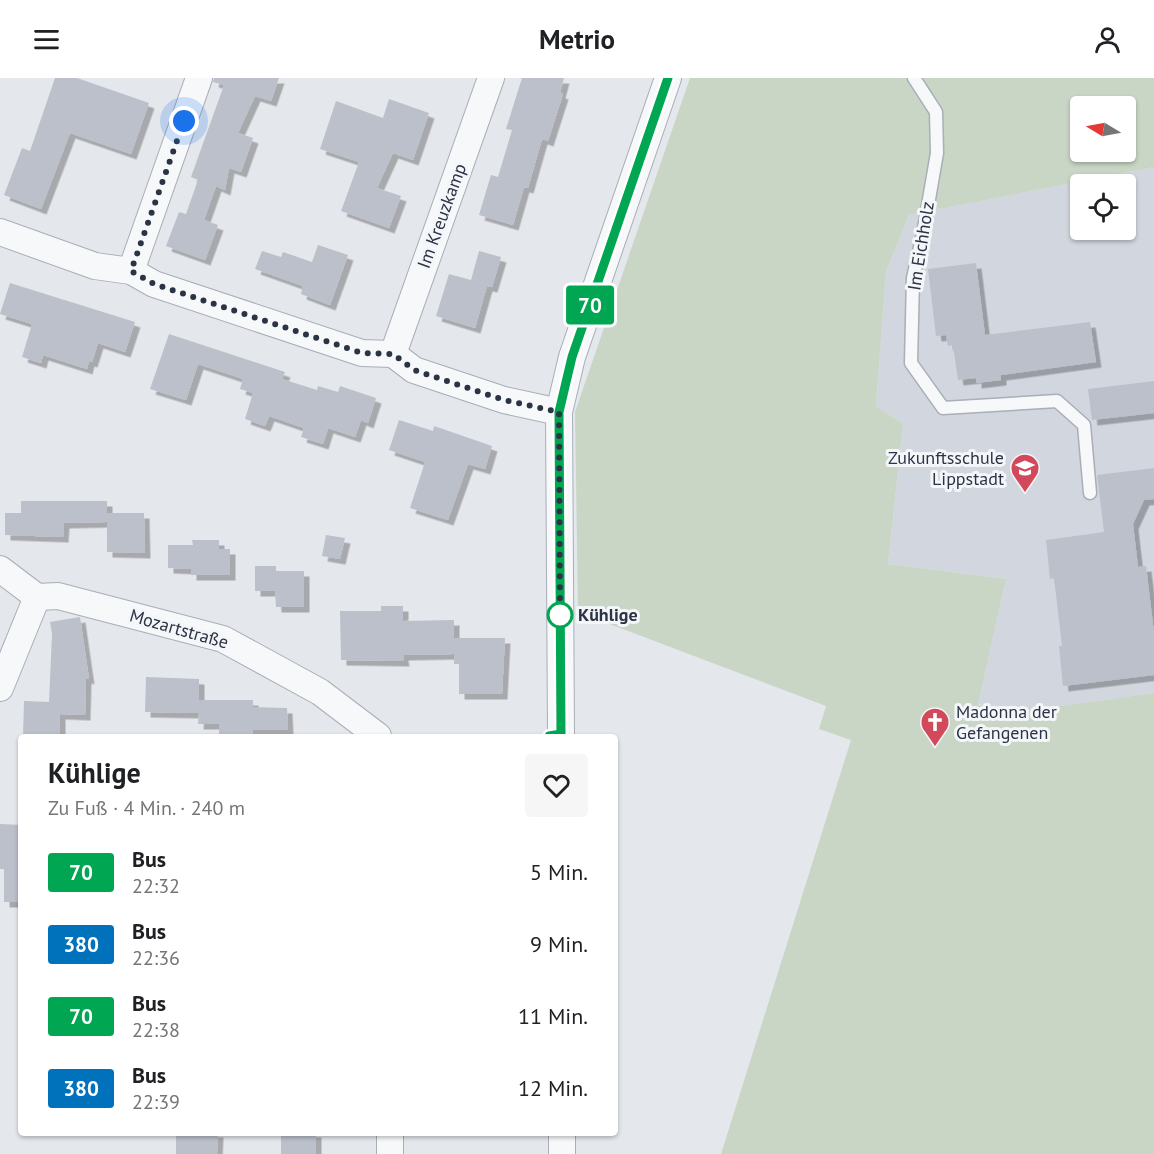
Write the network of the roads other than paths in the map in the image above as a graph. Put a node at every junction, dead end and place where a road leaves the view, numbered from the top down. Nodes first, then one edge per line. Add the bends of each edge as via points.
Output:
1 (199, 78) edge
2 (491, 78) edge
3 (668, 78) edge
4 (914, 78) edge
5 (0, 232) edge
6 (131, 271) junction
7 (393, 354) junction
8 (559, 412) junction
9 (1090, 493) dead end
10 (0, 569) edge
11 (37, 597) junction
12 (0, 688) edge
13 (375, 734) edge
14 (560, 734) edge
15 (390, 1136) edge
16 (562, 1136) edge
17 (390, 1154) edge
18 (562, 1154) edge

1 - 6 street
2 - 7 street, Im Kreuzkamp
3 - 8 street via 572,357
4 - 9 lane, Im Eichholz via 936,112 937,153 913,278 911,363 943,408 1057,401 1084,425
5 - 6 street via 95,266
6 - 7 street via 154,284 362,353
7 - 8 street via 414,370 504,400
8 - 14 street
10 - 11 street
11 - 12 street
11 - 13 street, Mozartstraße via 58,596 223,639 320,692
15 - 17 street
16 - 18 street

